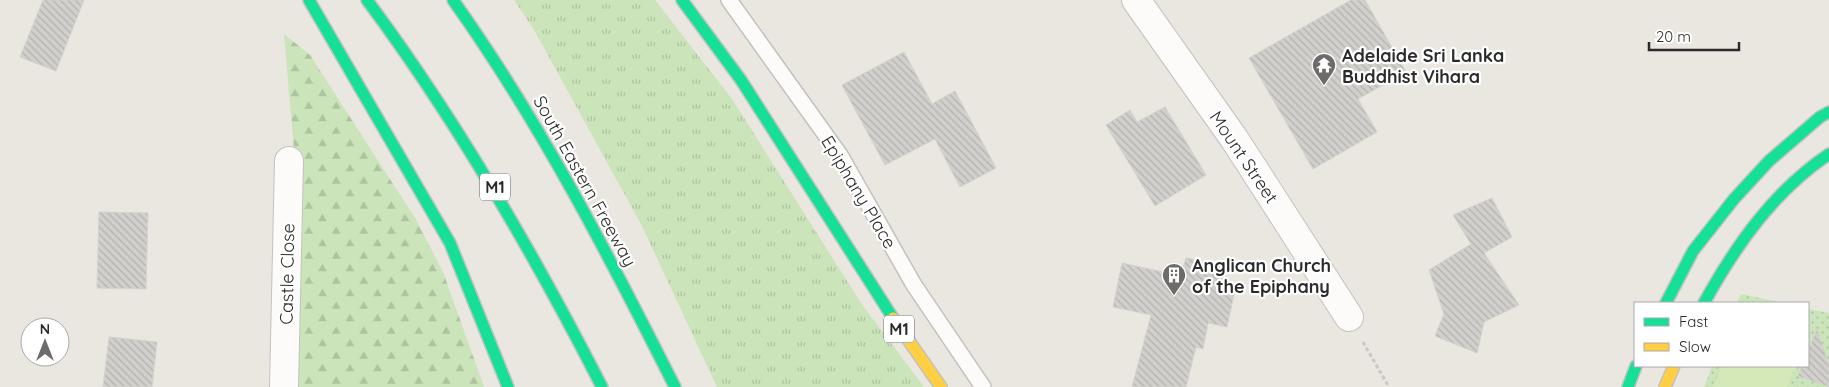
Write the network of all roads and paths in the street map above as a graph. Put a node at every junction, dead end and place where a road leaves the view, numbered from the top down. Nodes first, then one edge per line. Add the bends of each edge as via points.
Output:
1 (310, 0) edge
2 (367, 0) edge
3 (454, 0) edge
4 (682, 0) edge
5 (729, 0) edge
6 (1136, 0) edge
7 (1829, 112) edge
8 (1829, 154) edge
9 (289, 161) dead end
10 (1667, 302) edge
11 (1705, 302) edge
12 (1349, 317) joint
13 (1636, 367) edge
14 (1674, 367) edge
15 (284, 387) edge
16 (508, 387) edge
17 (602, 387) edge
18 (675, 387) edge
19 (941, 387) edge
20 (983, 387) edge
21 (1389, 387) edge
22 (1628, 387) edge
23 (1665, 387) edge

1 - 16 main road via 450,243
2 - 17 main road, M1 via 396,37 483,166 560,302
3 - 18 main road, South Eastern Freeway via 485,43 573,188
4 - 19 main road, M1 via 708,31 906,340
5 - 20 lane, Epiphany Place via 840,155 914,285
6 - 12 street, Mount Street via 1235,140
7 - 10 main road via 1769,161 1734,198 1693,251
8 - 11 main road via 1773,202 1723,268
9 - 15 street, Castle Close
12 - 21 path
13 - 22 main road
14 - 23 main road

